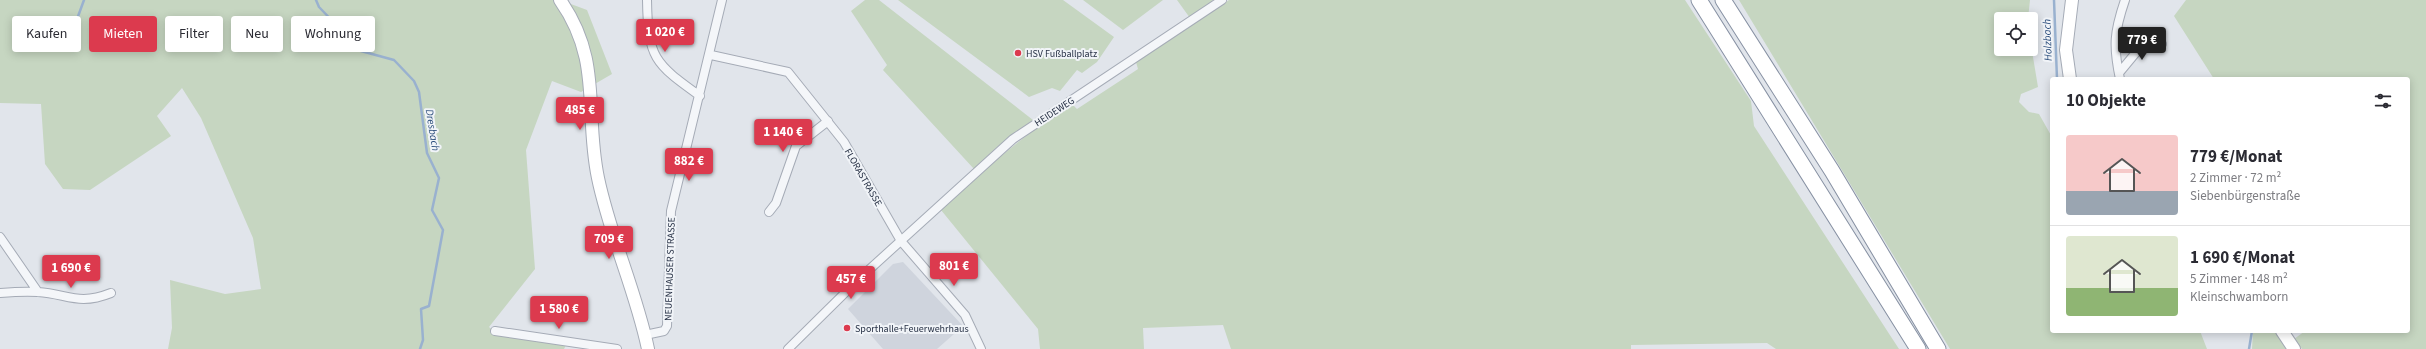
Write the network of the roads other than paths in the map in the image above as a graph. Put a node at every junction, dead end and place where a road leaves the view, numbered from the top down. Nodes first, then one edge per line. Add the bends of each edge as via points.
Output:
1 (560, 0) edge
2 (647, 0) edge
3 (722, 0) edge
4 (1222, 0) edge
5 (1699, 0) edge
6 (1723, 0) edge
7 (2072, 0) edge
8 (2125, 0) edge
9 (2162, 44) dead end
10 (711, 55) junction
11 (2119, 76) edge
12 (2070, 77) edge
13 (700, 96) junction
14 (828, 121) junction
15 (769, 212) dead end
16 (0, 237) edge
17 (901, 241) junction
18 (38, 292) junction
19 (0, 293) edge
20 (111, 293) dead end
21 (495, 331) dead end
22 (2286, 333) edge
23 (645, 335) junction
24 (617, 349) edge
25 (648, 349) edge
26 (788, 349) edge
27 (981, 349) edge
28 (1918, 349) edge
29 (1938, 349) edge
30 (2294, 349) edge

1 - 23 main road via 575,24 585,52 598,178
2 - 13 street via 647,30 652,50 667,73
3 - 10 street, NEUENHAUSER STRASSE
4 - 17 street, HEIDEWEG via 1013,139
5 - 28 highway
6 - 29 highway via 1832,171
7 - 12 main road via 2066,50
8 - 11 street via 2115,29 2115,54
9 - 11 street via 2143,44
10 - 13 street, NEUENHAUSER STRASSE
10 - 14 street, FLORASTRASSE via 788,72
13 - 23 street, NEUENHAUSER STRASSE via 671,211 668,326 664,331
14 - 15 street via 796,146 776,203
14 - 17 street, FLORASTRASSE via 844,142
16 - 18 street
17 - 26 street, HEIDEWEG
17 - 27 street, FLORASTRASSE via 965,315
18 - 19 street
18 - 20 street via 72,300
21 - 24 street
22 - 30 main road
23 - 25 main road

